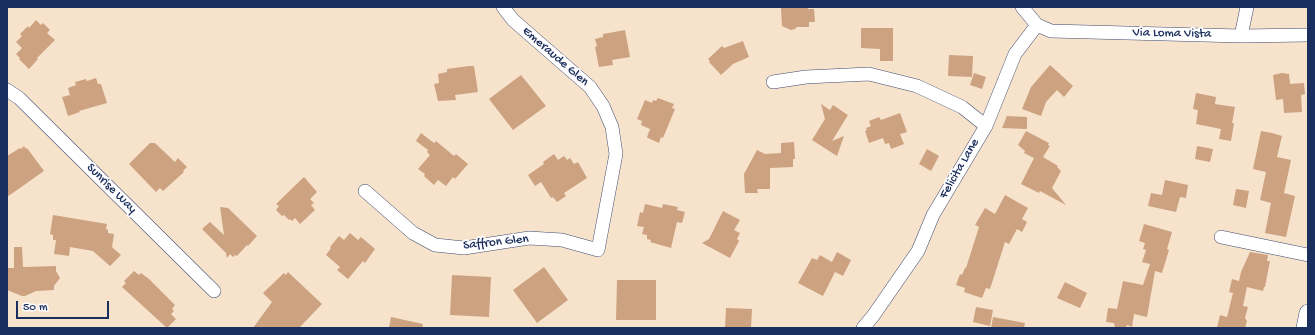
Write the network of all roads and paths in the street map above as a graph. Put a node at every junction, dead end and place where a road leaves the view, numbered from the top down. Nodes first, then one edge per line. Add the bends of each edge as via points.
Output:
1 (504, 7) edge
2 (1022, 7) edge
3 (1247, 7) edge
4 (1037, 25) junction
5 (1308, 35) edge
6 (1241, 36) junction
7 (773, 82) dead end
8 (7, 90) edge
9 (986, 126) junction
10 (365, 191) dead end
11 (1221, 237) dead end
12 (598, 250) joint
13 (1308, 255) edge
14 (214, 291) dead end
15 (1308, 313) edge
16 (863, 328) edge
17 (1305, 328) edge

1 - 12 street, Emeraude Glen via 513,20 590,87 603,106 612,127 616,154
2 - 4 street
3 - 6 street
4 - 6 street, Via Loma Vista via 1051,31
4 - 9 street, Felicita Lane via 1015,54
5 - 6 street, Via Loma Vista
7 - 9 street via 806,77 870,74 917,86 962,107
8 - 14 street, Sunrise Way via 19,98
9 - 16 street, Felicita Lane via 933,215 918,251
10 - 12 street, Saffron Glen via 413,233 435,245 464,248 528,238 562,240
11 - 13 street
15 - 17 main road

